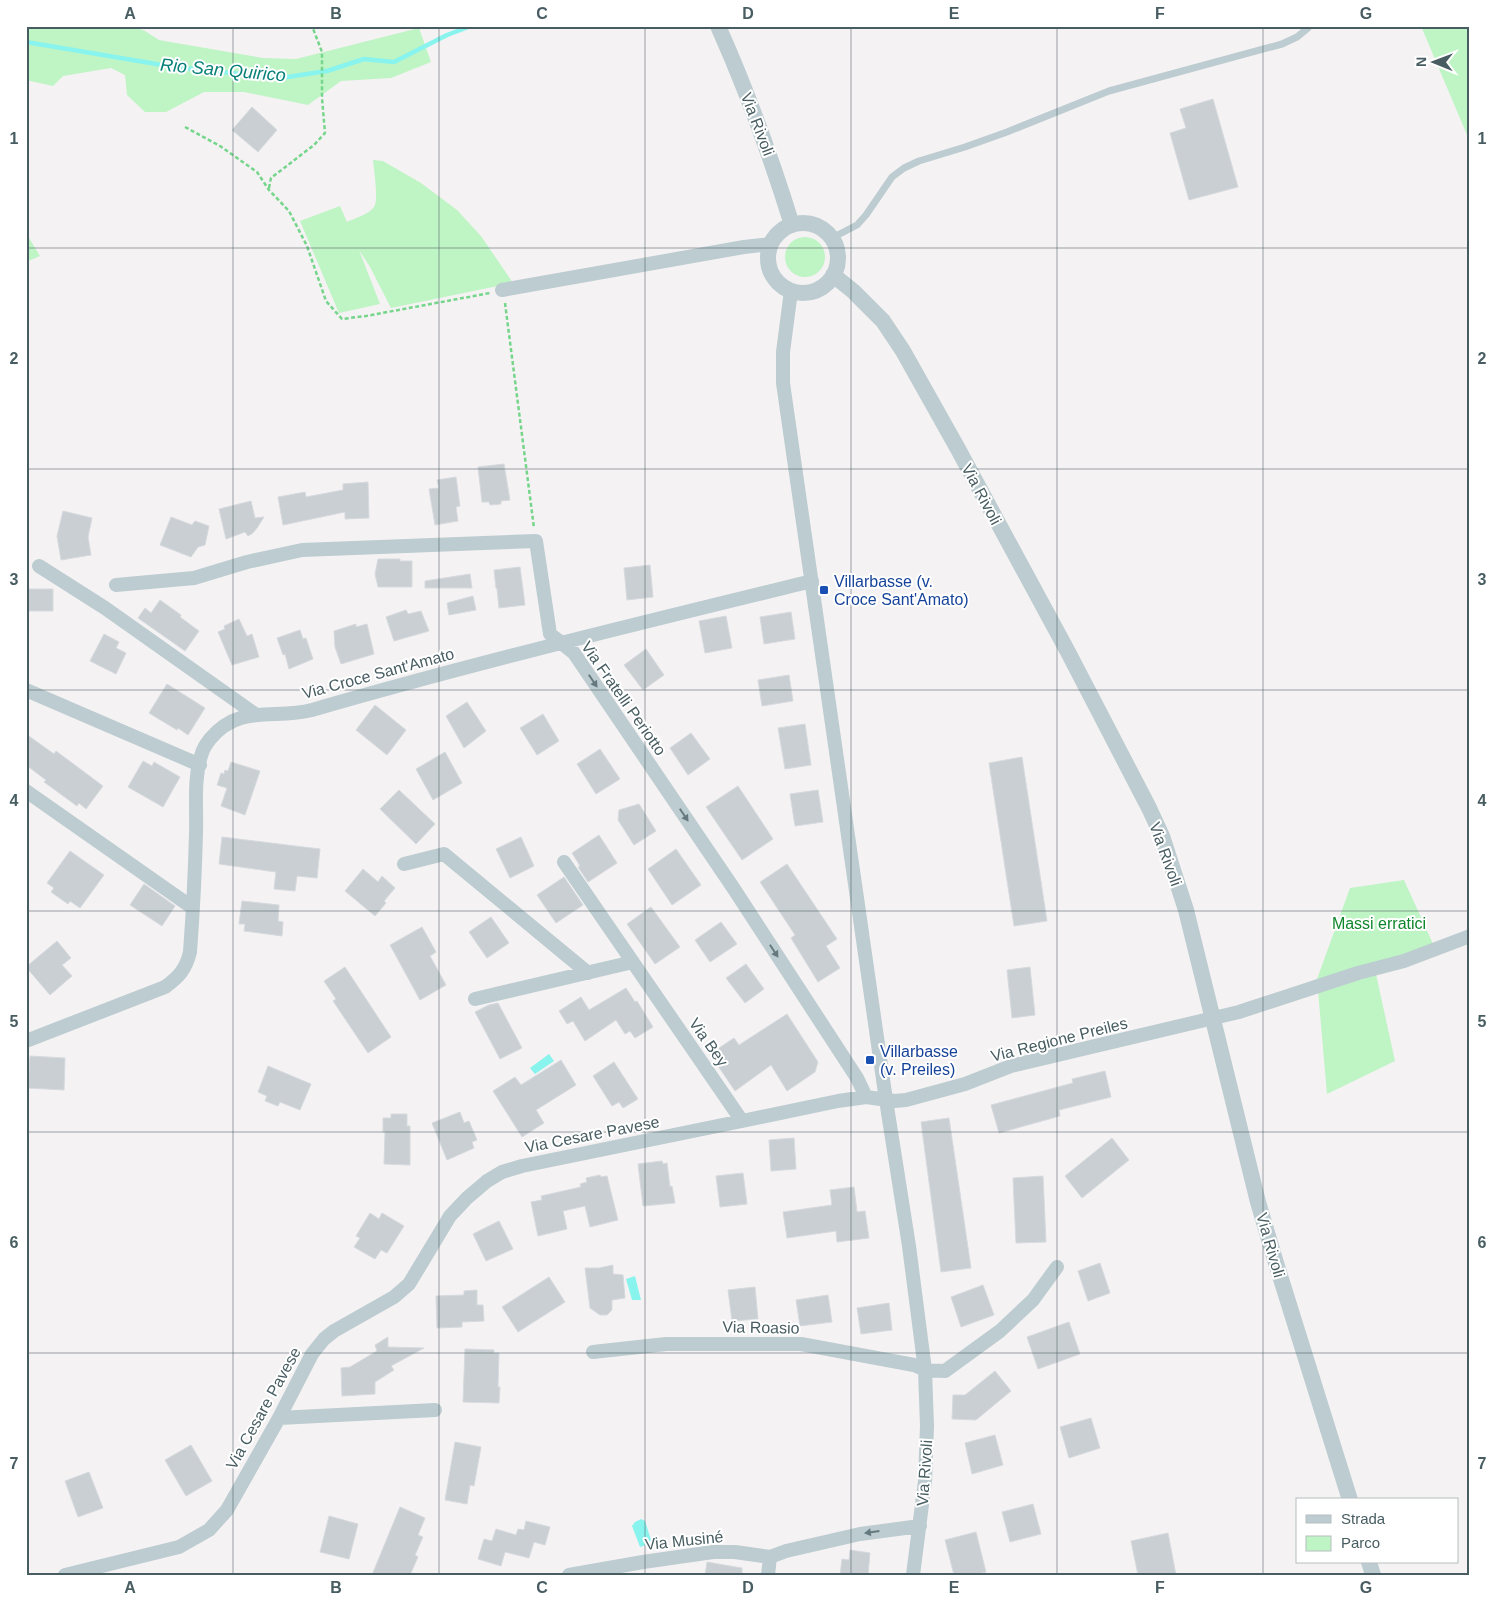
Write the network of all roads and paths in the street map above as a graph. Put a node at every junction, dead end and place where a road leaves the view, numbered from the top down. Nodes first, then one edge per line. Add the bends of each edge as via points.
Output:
1 (312, 26) edge
2 (718, 26) edge
3 (1308, 28) dead end
4 (186, 127) dead end
5 (269, 190) junction
6 (792, 225) junction
7 (832, 238) junction
8 (771, 244) junction
9 (833, 275) junction
10 (502, 290) dead end
11 (791, 290) junction
12 (342, 319) dead end
13 (39, 566) dead end
14 (812, 580) junction
15 (116, 585) dead end
16 (563, 643) junction
17 (26, 690) edge
18 (256, 714) junction
19 (200, 765) junction
20 (26, 791) edge
21 (564, 862) dead end
22 (404, 864) dead end
23 (193, 908) junction
24 (1470, 936) edge
25 (633, 962) junction
26 (588, 973) junction
27 (475, 999) dead end
28 (1212, 1019) junction
29 (26, 1041) edge
30 (866, 1098) junction
31 (886, 1100) junction
32 (742, 1121) junction
33 (1058, 1267) dead end
34 (593, 1352) dead end
35 (925, 1370) junction
36 (435, 1410) dead end
37 (279, 1418) junction
38 (1349, 1498) edge
39 (920, 1526) junction
40 (770, 1557) junction
41 (643, 1568) edge
42 (66, 1575) edge
43 (569, 1575) edge
44 (768, 1575) edge
45 (913, 1575) edge

1 - 5 path via 322,52 325,133 271,178
2 - 6 street, Via Rivoli via 772,160
3 - 7 lane via 1282,44 1109,91 1007,132 919,161 892,177 866,216 856,225
4 - 5 path via 257,172
5 - 12 path via 289,211 307,246 326,301
6 - 7 street via 810,223
6 - 8 street via 776,236
7 - 9 street via 838,256
8 - 10 street
8 - 11 street via 769,266 782,285
9 - 11 street via 827,283 810,292
9 - 28 street, Via Rivoli via 882,321 903,351 1068,652 1149,808 1162,836 1186,910
11 - 14 street, Via Rivoli via 783,352 783,383
13 - 18 street
14 - 16 street, Via Croce Sant'Amato
14 - 31 street, Via Rivoli
15 - 16 street, Via Fratelli Periotto via 194,578 302,550 536,541 550,634
16 - 18 street, Via Croce Sant'Amato via 301,713
16 -> 30 street, Via Fratelli Periotto via 574,653 734,889 857,1078
17 - 19 street
18 - 19 street, Via Croce Sant'Amato via 220,729 202,753
19 - 23 street, Via Croce Sant'Amato
20 - 23 street
21 - 25 street, Via Bey
22 - 26 street via 444,854
23 - 29 street, Via Croce Sant'Amato via 187,965 165,988
24 - 28 street, Via Regione Preiles via 1404,961
25 - 26 street
25 - 32 street, Via Bey
26 - 27 street
28 - 31 street, Via Regione Preiles via 1011,1066 965,1084 906,1100
28 - 38 street, Via Rivoli via 1273,1254
30 - 31 street
30 - 32 street
31 - 35 street, Via Rivoli
32 - 37 street, Via Cesare Pavese via 522,1166 487,1181 450,1216 409,1284 394,1297 324,1340 312,1354
33 - 35 street via 1033,1300 1000,1331 945,1371
34 - 35 street, Via Roasio via 666,1344 801,1344 914,1365
35 - 39 street, Via Rivoli via 927,1426
36 - 37 street
37 - 42 street, Via Cesare Pavese via 226,1510 209,1530 179,1547
39 -> 40 street, Via Musiné via 860,1534
39 - 45 street, Via Rivoli
40 - 41 street, Via Musiné via 713,1552
40 - 44 street
41 - 43 street, Via Musiné

